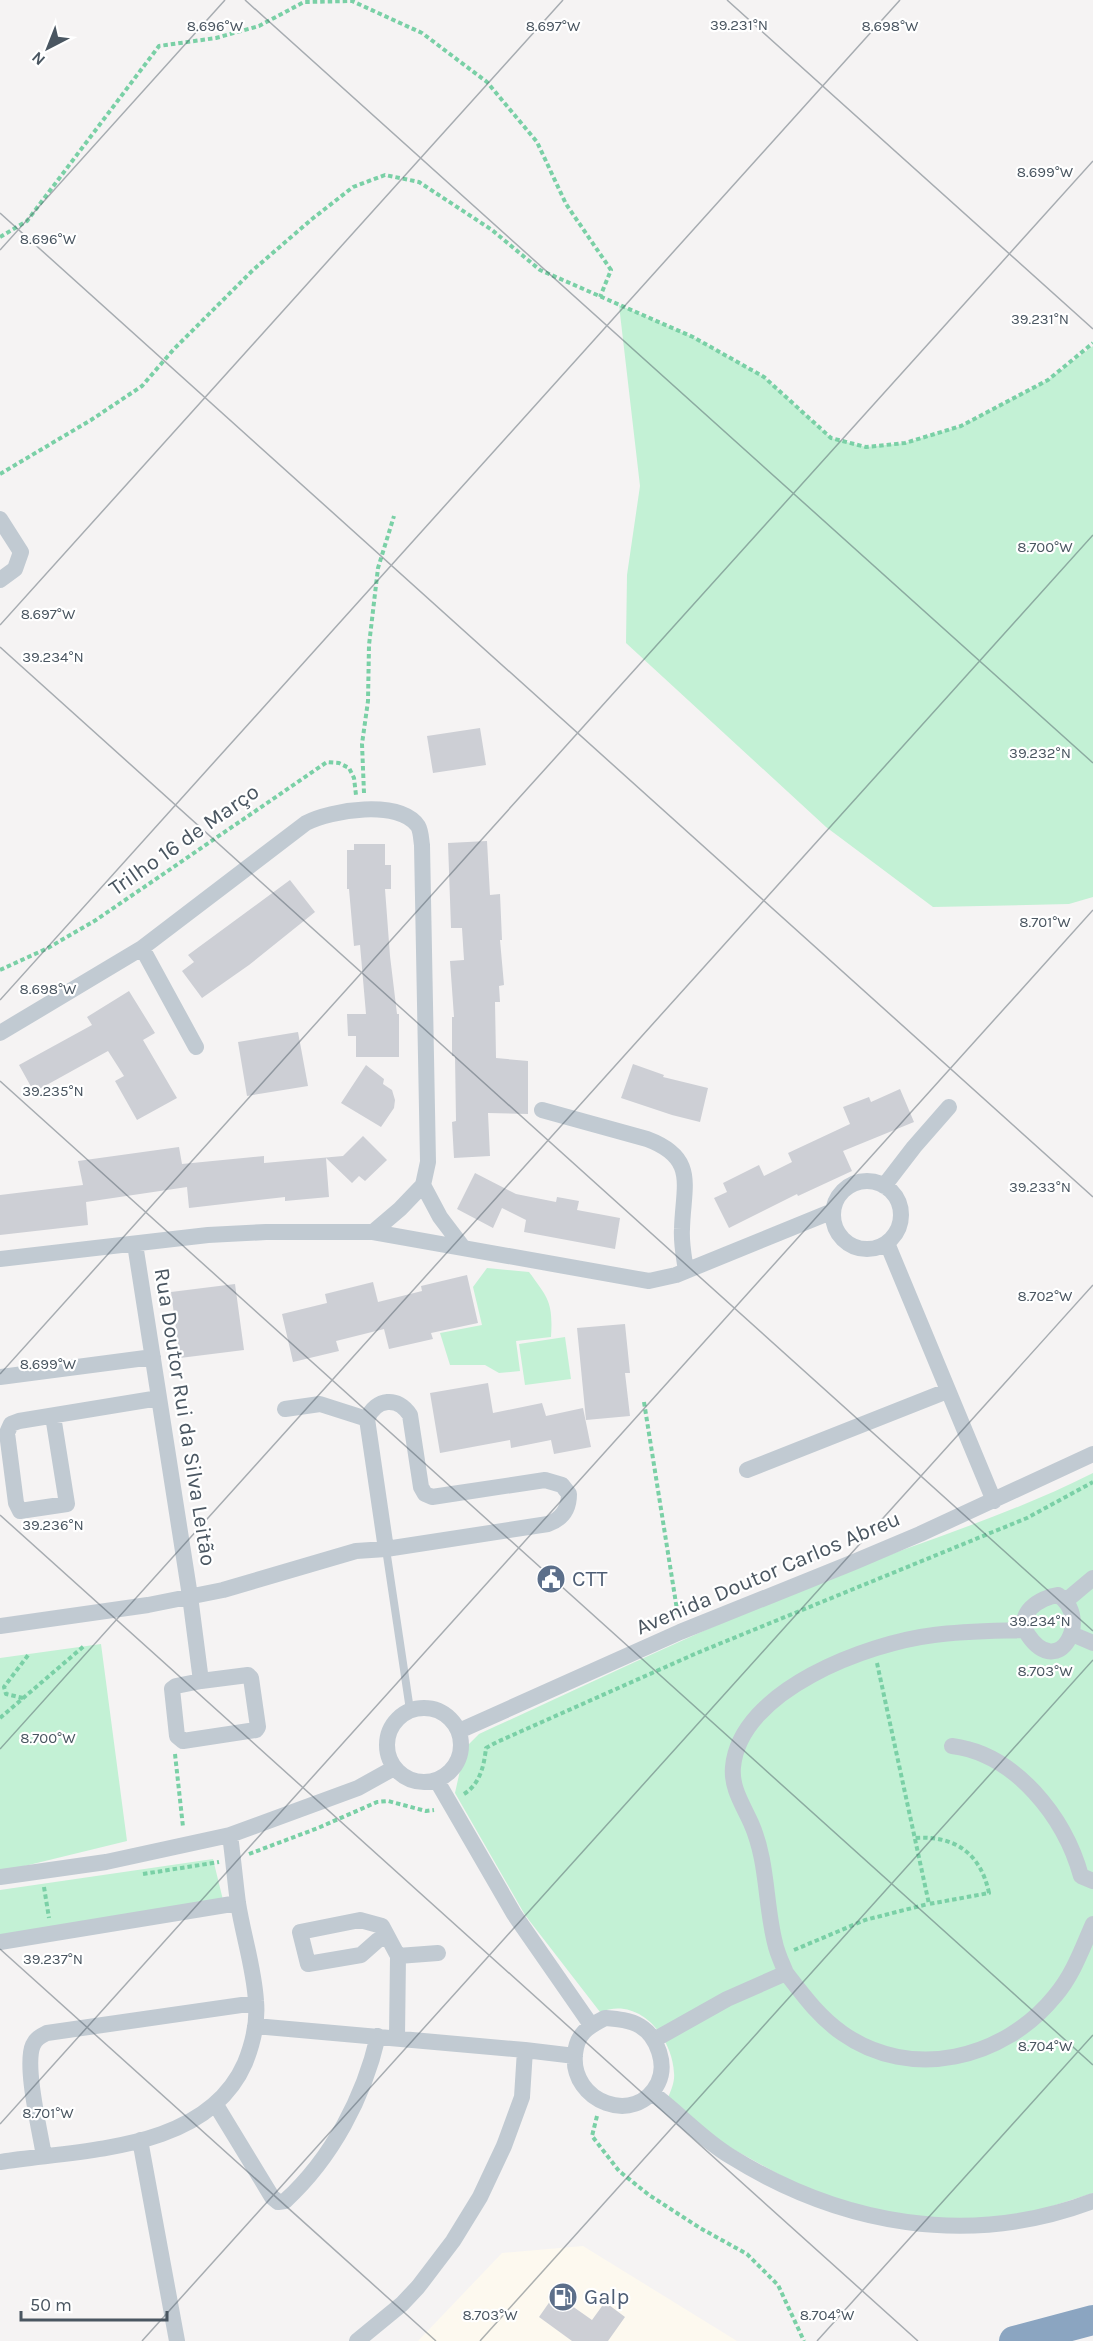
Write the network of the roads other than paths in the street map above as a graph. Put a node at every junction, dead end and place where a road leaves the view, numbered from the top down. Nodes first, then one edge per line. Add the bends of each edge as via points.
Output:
1 (0, 519) edge
2 (0, 580) edge
3 (142, 948) junction
4 (0, 1033) edge
5 (196, 1047) dead end
6 (949, 1107) dead end
7 (542, 1110) dead end
8 (423, 1185) junction
9 (885, 1186) junction
10 (833, 1210) junction
11 (374, 1232) junction
12 (135, 1244) junction
13 (887, 1244) junction
14 (462, 1246) junction
15 (0, 1258) edge
16 (686, 1271) junction
17 (153, 1357) junction
18 (0, 1377) edge
19 (947, 1391) junction
20 (159, 1398) junction
21 (285, 1409) dead end
22 (53, 1416) junction
23 (367, 1419) junction
24 (1093, 1454) edge
25 (747, 1470) dead end
26 (994, 1501) junction
27 (387, 1549) junction
28 (1093, 1578) edge
29 (190, 1596) junction
30 (1068, 1599) junction
31 (0, 1626) edge
32 (1024, 1630) junction
33 (1086, 1640) edge
34 (201, 1681) junction
35 (410, 1710) junction
36 (459, 1731) junction
37 (952, 1746) dead end
38 (394, 1768) junction
39 (437, 1781) junction
40 (230, 1835) junction
41 (0, 1877) edge
42 (1093, 1881) edge
43 (238, 1903) junction
44 (1093, 1923) edge
45 (387, 1937) junction
46 (0, 1942) edge
47 (438, 1953) dead end
48 (398, 1956) junction
49 (1077, 1960) junction
50 (1093, 1968) edge
51 (786, 1973) junction
52 (256, 2003) junction
53 (591, 2025) junction
54 (255, 2026) junction
55 (378, 2036) junction
56 (397, 2037) junction
57 (654, 2040) junction
58 (525, 2050) junction
59 (574, 2056) junction
60 (652, 2093) junction
61 (216, 2105) junction
62 (140, 2140) junction
63 (44, 2156) junction
64 (0, 2162) edge
65 (1093, 2201) edge
66 (1093, 2320) edge
67 (177, 2341) edge
68 (357, 2341) edge
69 (1014, 2341) edge

1 - 2 street via 21,552 15,568
3 - 4 street
3 - 5 street
3 - 8 street via 306,823 327,813 361,809 391,812 412,820 420,830 422,844 428,1162
6 - 9 street
7 - 16 street via 659,1143 676,1158 685,1181 682,1228
8 - 11 street
8 - 14 street
9 - 10 street via 863,1181 852,1185 836,1200
9 - 13 street via 899,1203 901,1214 895,1236
10 - 13 street via 837,1233 854,1248 876,1249
10 - 16 street
11 - 12 street via 266,1232
11 - 14 street
12 - 15 street
12 - 17 street, Rua Doutor Rui da Silva Leitão
13 - 19 street
14 - 16 street via 641,1280 667,1278
17 - 18 street
17 - 20 street, Rua Doutor Rui da Silva Leitão
19 - 25 street
19 - 26 street
20 - 22 street
20 - 29 street, Rua Doutor Rui da Silva Leitão
21 - 23 street via 320,1404
22 - 22 street via 15,1422 8,1430 20,1511 67,1504
23 - 27 street
23 - 27 street via 374,1407 383,1402 397,1402 405,1407 412,1419 422,1487 432,1497 545,1479 566,1488 569,1500 561,1517 548,1524
24 - 26 street, Avenida Doutor Carlos Abreu
26 - 36 street, Avenida Doutor Carlos Abreu via 680,1632
27 - 29 street via 356,1551
27 - 35 lane
28 - 30 street
29 - 31 street
29 - 34 street, Rua Doutor Rui da Silva Leitão
30 - 32 street via 1046,1596 1037,1602 1028,1611
30 - 33 street via 1082,1616
32 - 33 street via 1033,1642 1056,1652
32 - 51 street via 934,1634 874,1648 822,1670 768,1705 753,1720 733,1767 734,1785 760,1850 775,1944
34 - 34 street via 172,1689 179,1739 252,1732 258,1727 248,1675
35 - 36 street via 439,1710
35 - 38 street via 398,1718 387,1736 386,1751
36 - 39 street via 459,1760
37 - 42 street via 979,1752 1024,1782 1061,1826 1081,1876
38 - 39 street via 409,1779
38 - 40 street via 358,1788
39 - 53 street via 514,1914
40 - 41 street via 106,1862
40 - 43 street
43 - 46 street
43 - 52 street
44 - 49 street
45 - 45 street via 382,1926 360,1920 300,1932 308,1964 361,1955
45 - 48 street
47 - 48 street
48 - 56 street
49 - 50 street
49 - 51 street via 1063,1986 1034,2019 972,2054 942,2059 889,2054 844,2035 820,2015
51 - 57 street via 727,1999
52 - 54 street
52 - 63 street via 39,2036 32,2050 31,2072
53 - 57 street via 605,2018 624,2020 641,2027
53 - 59 street via 582,2032
54 - 55 street
54 - 61 street via 242,2069
55 - 56 street
55 - 61 street via 367,2075 346,2121 326,2153 285,2201 278,2202 272,2197
56 - 58 street
57 - 60 street via 662,2068
58 - 59 street
58 - 68 street via 522,2097 480,2197 418,2287
59 - 60 street via 575,2074 584,2089 600,2102 620,2106 637,2103
60 - 65 street via 729,2155 762,2175 818,2200 872,2217 917,2225 1003,2224 1047,2217
61 - 62 street via 199,2118
62 - 63 street
62 - 67 street
63 - 64 street
66 - 69 highway

